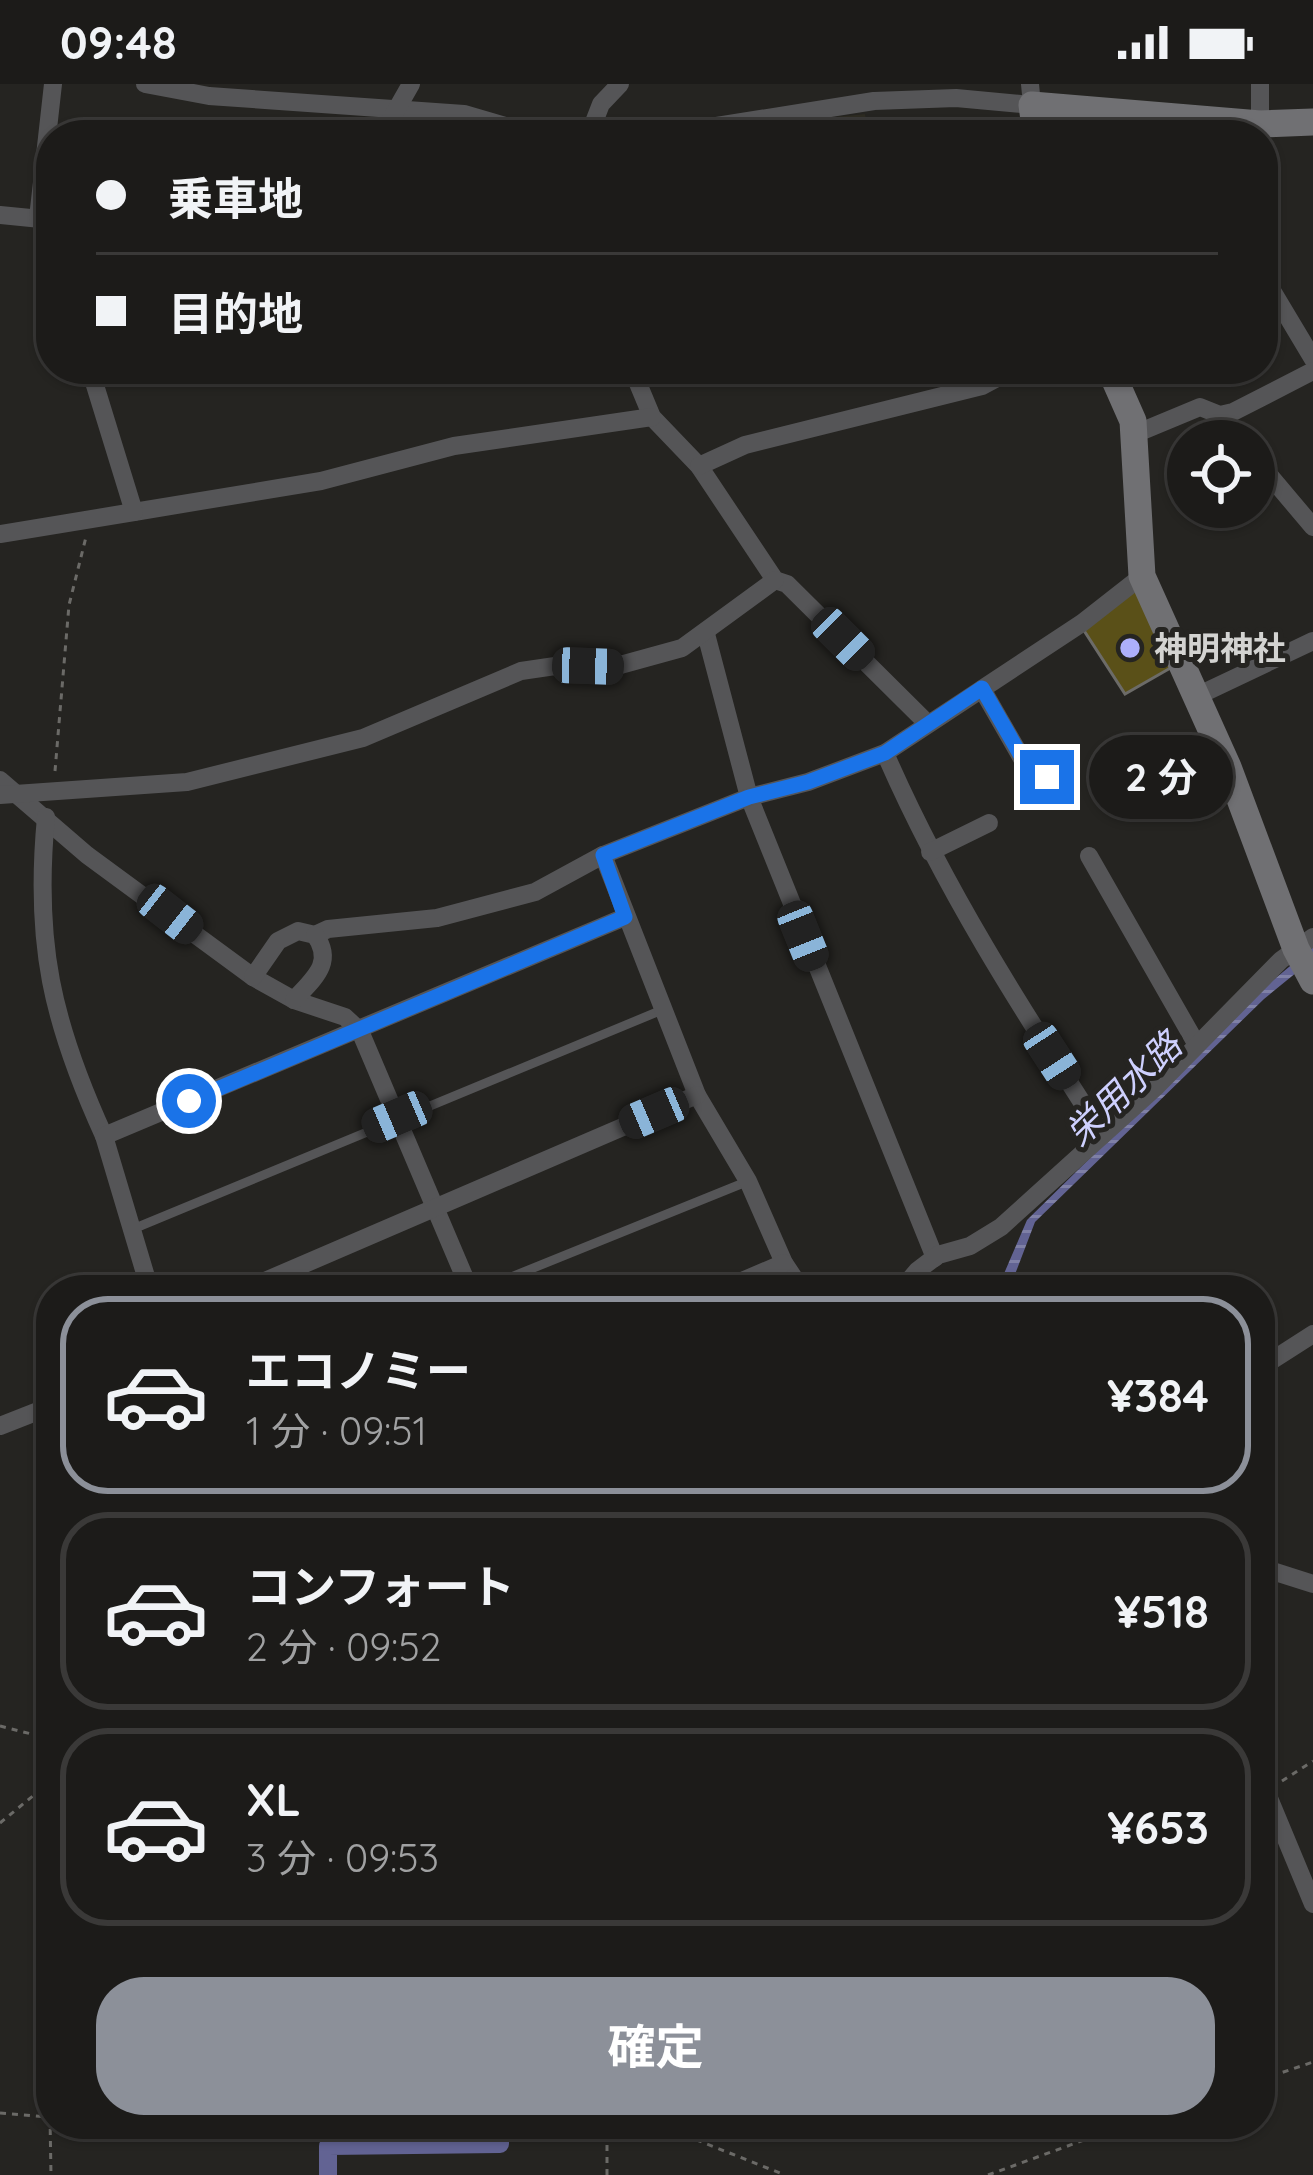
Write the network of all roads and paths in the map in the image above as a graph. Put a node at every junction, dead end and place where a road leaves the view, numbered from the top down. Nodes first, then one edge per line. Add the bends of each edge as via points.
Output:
1 (53, 84) edge
2 (145, 84) edge
3 (411, 84) edge
4 (620, 84) edge
5 (1260, 84) edge
6 (1031, 94) edge
7 (399, 108) junction
8 (464, 114) junction
9 (51, 120) edge
10 (391, 120) edge
11 (462, 120) edge
12 (485, 120) edge
13 (595, 120) edge
14 (758, 120) edge
15 (1193, 120) edge
16 (1256, 120) edge
17 (1313, 122) edge
18 (1278, 127) edge
19 (0, 215) edge
20 (36, 218) edge
21 (1278, 301) edge
22 (1313, 359) edge
23 (1313, 371) edge
24 (95, 384) edge
25 (638, 384) edge
26 (986, 384) edge
27 (1116, 384) edge
28 (1220, 415) junction
29 (652, 417) junction
30 (1224, 420) edge
31 (1135, 434) junction
32 (699, 466) junction
33 (1275, 483) edge
34 (134, 512) junction
35 (91, 518) junction
36 (1313, 527) edge
37 (0, 534) edge
38 (1142, 576) junction
39 (775, 580) junction
40 (706, 634) junction
41 (1313, 640) edge
42 (982, 688) junction
43 (1197, 695) junction
44 (927, 723) junction
45 (885, 753) junction
46 (0, 780) edge
47 (1035, 783) dead end
48 (53, 789) junction
49 (8, 794) edge
50 (749, 797) junction
51 (46, 817) junction
52 (989, 823) dead end
53 (930, 852) junction
54 (603, 855) junction
55 (1089, 856) dead end
56 (625, 917) junction
57 (315, 935) junction
58 (1305, 943) edge
59 (253, 977) junction
60 (1313, 981) edge
61 (294, 1000) junction
62 (662, 1010) junction
63 (360, 1031) junction
64 (1198, 1046) junction
65 (698, 1095) junction
66 (397, 1117) junction
67 (1103, 1135) junction
68 (104, 1136) junction
69 (748, 1181) junction
70 (435, 1205) junction
71 (133, 1229) junction
72 (935, 1258) junction
73 (784, 1263) junction
74 (146, 1275) edge
75 (278, 1275) edge
76 (467, 1275) edge
77 (512, 1275) edge
78 (756, 1275) edge
79 (792, 1275) edge
80 (917, 1275) edge
81 (1313, 1334) edge
82 (1275, 1358) edge
83 (36, 1412) edge
84 (0, 1426) edge
85 (1275, 1573) edge
86 (1313, 1584) edge
87 (0, 1726) edge
88 (36, 1735) edge
89 (1313, 1760) edge
90 (1275, 1784) edge
91 (36, 1793) edge
92 (1275, 1819) edge
93 (0, 1823) edge
94 (1313, 1904) edge
95 (1313, 2062) edge
96 (1275, 2075) edge
97 (0, 2113) edge
98 (36, 2116) edge
99 (50, 2139) edge
100 (606, 2139) edge
101 (694, 2139) edge
102 (1087, 2139) edge
103 (51, 2175) edge
104 (607, 2175) edge
105 (785, 2175) edge
106 (988, 2175) edge

1 - 9 street
2 - 7 street
3 - 7 street
4 - 13 street
5 - 16 street
6 - 14 street via 896,99
6 - 15 main road
7 - 8 street
7 - 10 street
8 - 11 street
8 - 12 street
17 - 18 main road
19 - 20 street
21 - 22 street
23 - 28 street
24 - 34 street
25 - 29 street
26 - 32 street via 745,445
27 - 31 main road
28 - 30 street
28 - 31 street via 1200,407
29 - 32 street
29 - 34 street via 454,446 321,481
31 - 38 main road
32 - 39 street
33 - 36 street
34 - 35 street
35 - 37 street
35 - 48 path via 69,604
38 - 42 street
38 - 43 main road
39 - 40 street
39 - 44 street
40 - 48 street via 614,667 521,671 363,738 187,782
40 - 50 street
41 - 43 street
42 - 44 street
42 - 47 street
43 - 58 main road
44 - 45 street
45 - 50 street
45 - 53 street
46 - 49 street
48 - 49 street
49 - 51 street
50 - 54 street
50 - 72 street
51 - 59 street
51 - 68 street via 40,927 63,1039
52 - 53 street
53 - 67 street
54 - 56 street
54 - 57 street via 535,892 437,918
55 - 64 street
56 - 62 street
56 - 63 street
57 - 59 street via 288,934
57 - 61 street via 324,962
58 - 60 main road
58 - 64 street
59 - 61 street
61 - 63 street via 345,1017
62 - 65 street
62 - 66 lane
63 - 66 street
63 - 68 street
64 - 67 street
65 - 69 street
65 - 70 street
66 - 70 street
66 - 71 lane
67 - 72 street via 1000,1227
68 - 71 street
69 - 73 street
69 - 77 lane
70 - 75 street
70 - 76 street
71 - 74 street
72 - 80 street
73 - 78 street
73 - 79 street
81 - 82 street
83 - 84 street
85 - 86 street
87 - 88 path
89 - 90 path
91 - 93 path
92 - 94 street
95 - 96 path
97 - 98 path
99 - 103 path
100 - 104 path
101 - 105 path
102 - 106 path

